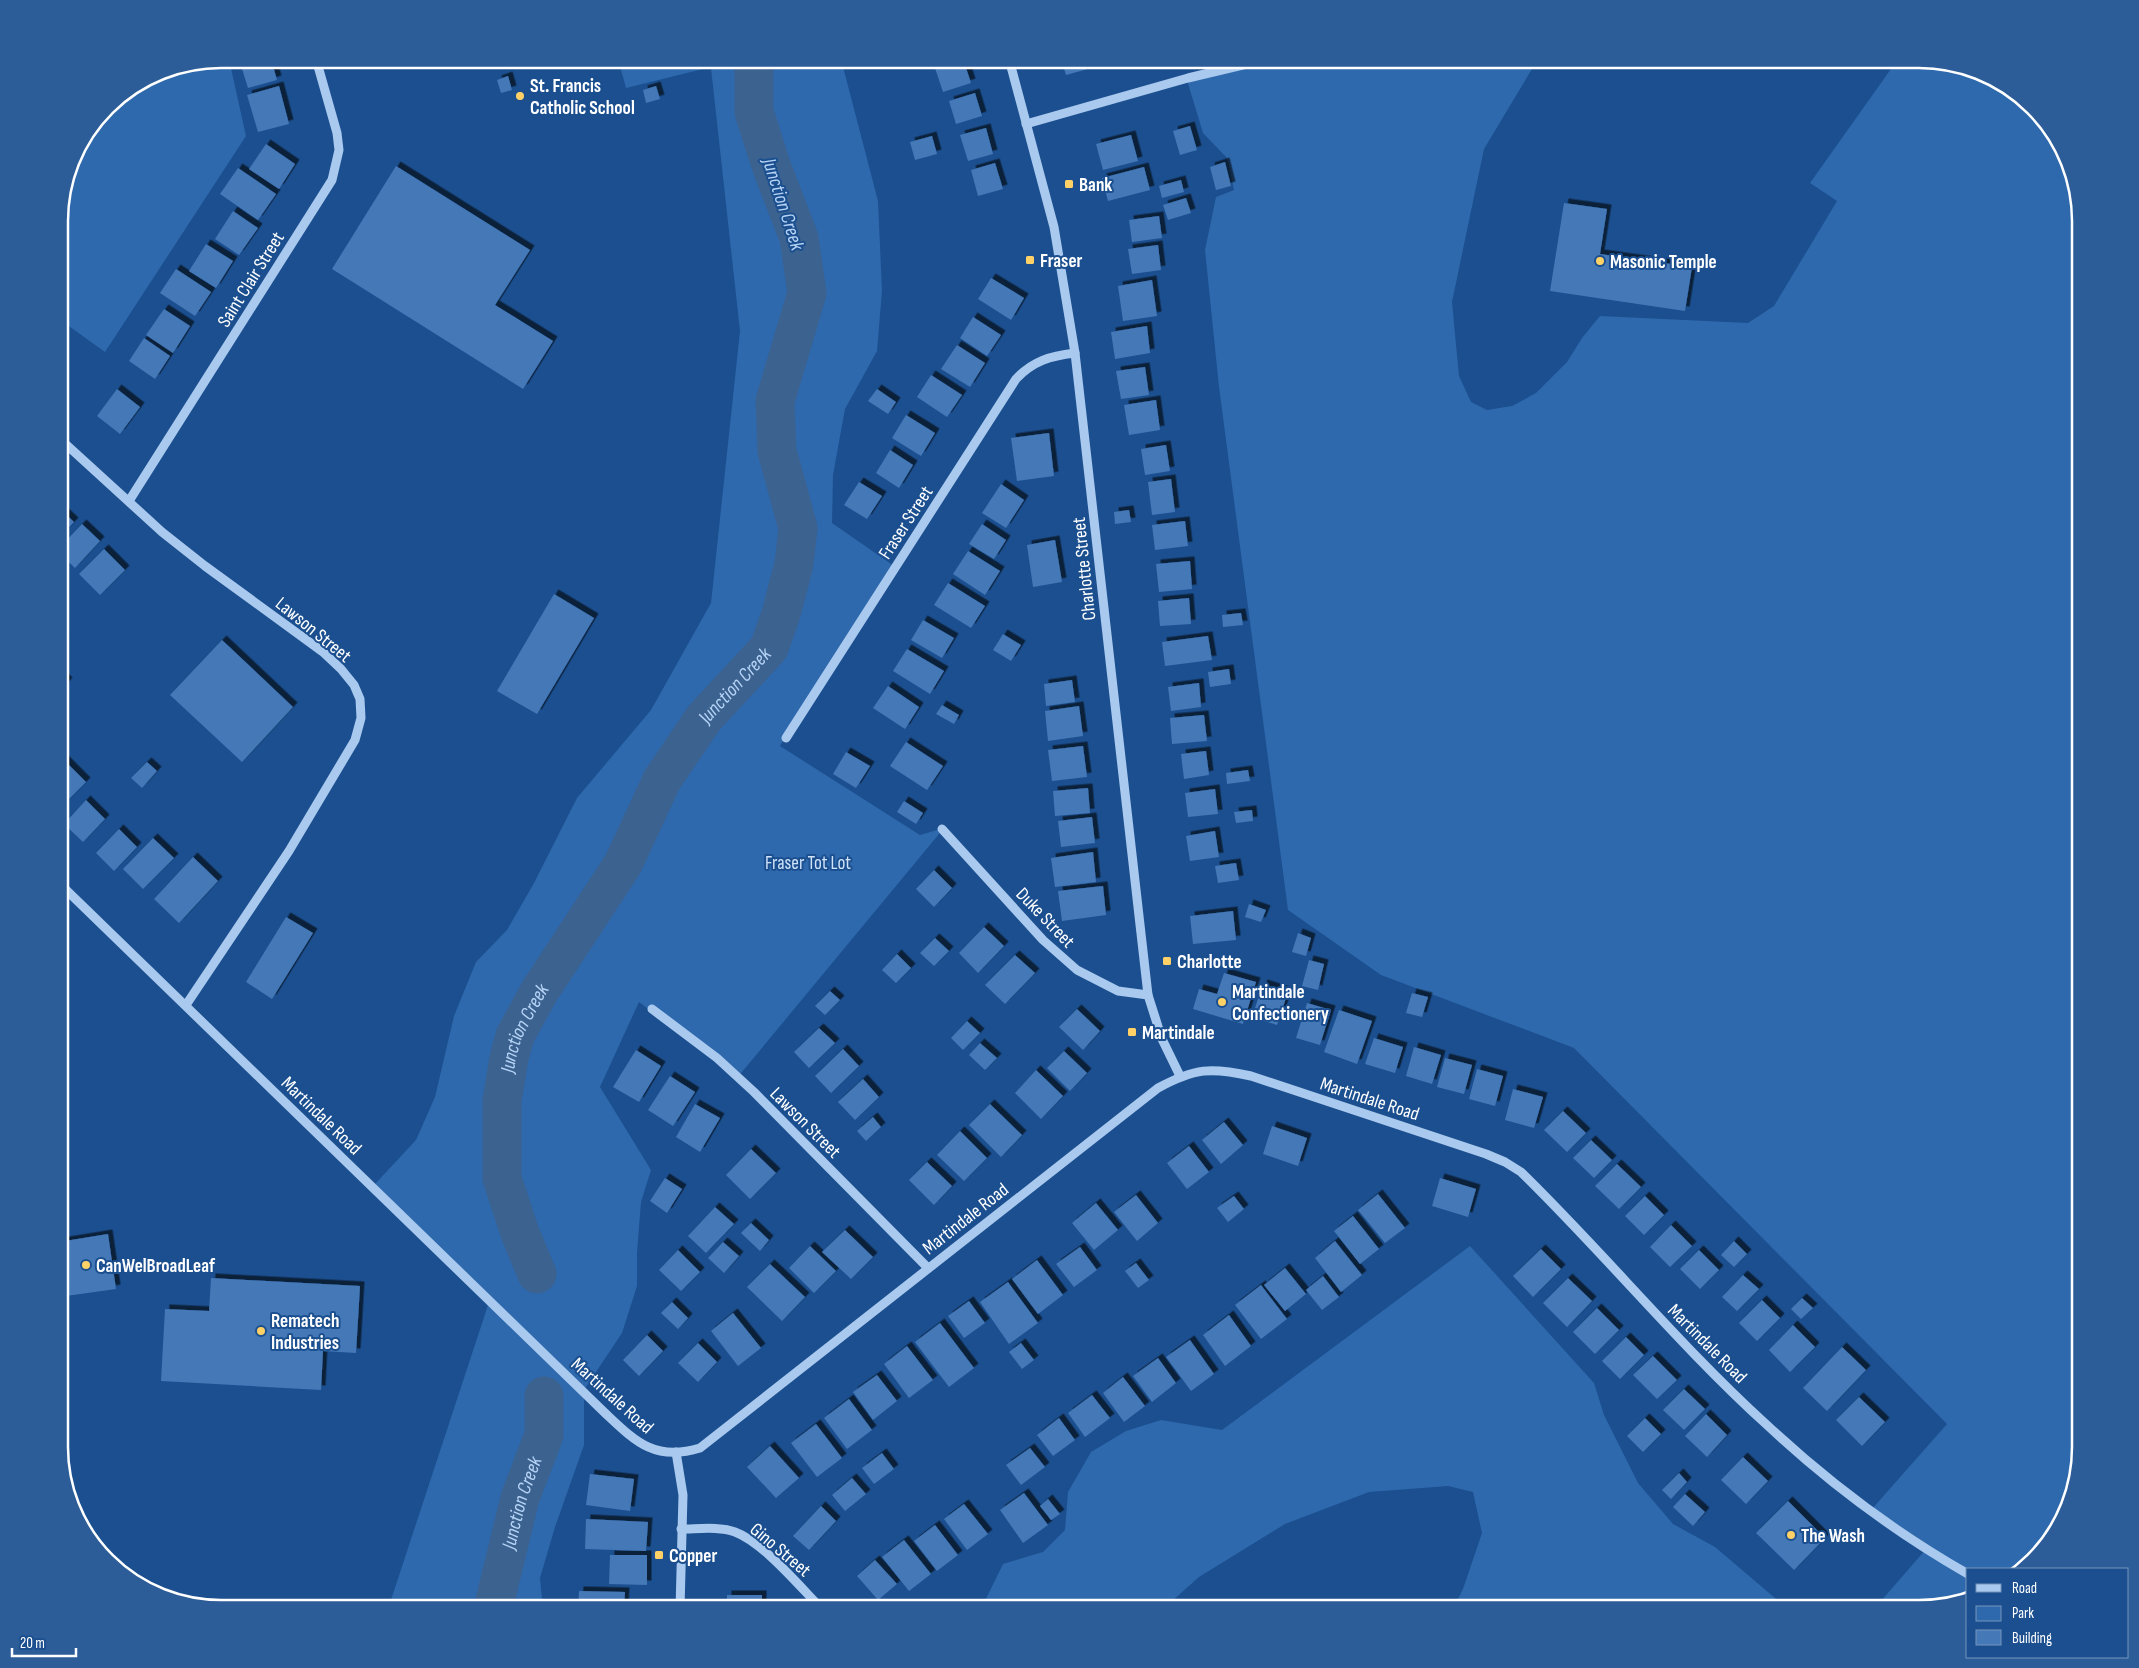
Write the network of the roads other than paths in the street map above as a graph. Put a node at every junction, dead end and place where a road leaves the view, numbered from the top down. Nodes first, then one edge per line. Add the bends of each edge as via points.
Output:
1 (319, 68) edge
2 (1011, 68) edge
3 (1230, 68) edge
4 (1026, 124) junction
5 (1075, 353) junction
6 (68, 446) edge
7 (128, 501) junction
8 (786, 738) dead end
9 (942, 829) dead end
10 (68, 892) edge
11 (1148, 994) junction
12 (186, 1005) junction
13 (652, 1009) dead end
14 (1180, 1076) junction
15 (928, 1268) junction
16 (676, 1452) junction
17 (681, 1529) junction
18 (1966, 1573) edge
19 (680, 1600) edge
20 (813, 1600) edge

1 - 7 street, Saint Clair Street via 337,133 339,150 332,180
2 - 4 street, Charlotte Street
3 - 4 street
4 - 5 street, Charlotte Street via 1054,227
5 - 8 street, Fraser Street via 1039,360 1016,379
5 - 11 street, Charlotte Street
6 - 7 street, Lawson Street
7 - 12 street, Lawson Street via 205,566 323,652 354,685 360,699 361,718 355,740 290,851
9 - 11 street, Duke Street via 1043,940 1077,970 1118,991
10 - 12 street, Martindale Road
11 - 14 street, Charlotte Street via 1162,1039
12 - 16 street, Martindale Road via 623,1430 656,1451
13 - 15 street, Lawson Street via 717,1058 754,1092
14 - 15 street, Martindale Road via 1158,1088
14 - 18 street, Martindale Road via 1202,1070 1225,1070 1251,1076 1506,1162 1542,1193 1767,1426 1871,1510
15 - 16 street, Martindale Road via 700,1448
16 - 17 street via 683,1495
17 - 19 street
17 - 20 street, Gino Street via 715,1528 748,1538

